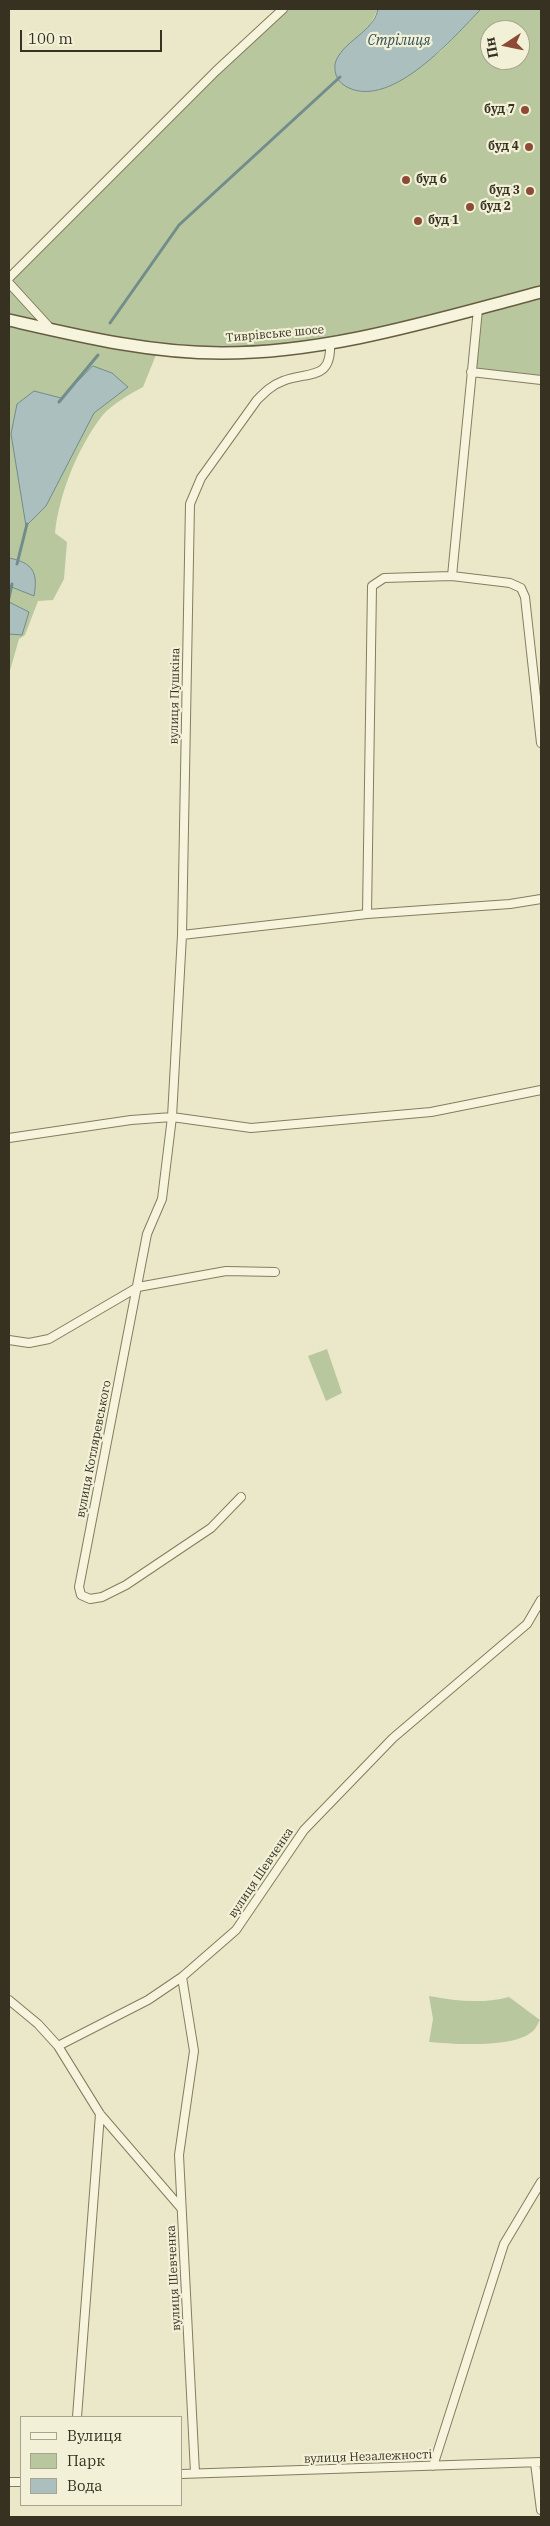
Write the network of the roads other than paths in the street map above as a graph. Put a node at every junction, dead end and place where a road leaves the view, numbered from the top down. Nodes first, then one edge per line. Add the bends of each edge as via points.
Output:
1 (282, 9) edge
2 (9, 278) edge
3 (9, 283) edge
4 (541, 292) edge
5 (478, 309) junction
6 (9, 320) edge
7 (52, 330) junction
8 (330, 343) junction
9 (471, 372) junction
10 (541, 380) edge
11 (452, 576) junction
12 (541, 743) edge
13 (541, 899) edge
14 (367, 914) junction
15 (182, 935) junction
16 (541, 1090) edge
17 (172, 1117) junction
18 (9, 1138) edge
19 (275, 1272) dead end
20 (138, 1286) junction
21 (9, 1340) edge
22 (241, 1497) dead end
23 (541, 1600) edge
24 (182, 1977) junction
25 (9, 2000) edge
26 (58, 2046) junction
27 (100, 2114) junction
28 (541, 2182) edge
29 (181, 2208) junction
30 (77, 2416) edge
31 (538, 2463) edge
32 (433, 2466) junction
33 (195, 2473) junction
34 (182, 2474) edge
35 (541, 2510) edge

1 - 2 street via 216,70
3 - 7 street
4 - 5 main road, Тиврівське шосе
5 - 8 main road, Тиврівське шосе
5 - 9 street
6 - 7 main road, Тиврівське шосе
7 - 8 main road, Тиврівське шосе via 132,346 202,352 239,353
8 - 15 street, вулиця Пушкіна via 329,364 319,373 283,381 257,400 201,478 190,504
9 - 10 street
9 - 11 street
11 - 12 street via 510,583 521,588 525,597
11 - 14 street via 384,578 372,586
13 - 14 street
14 - 15 street
15 - 17 street, вулиця Пушкіна
16 - 17 street via 431,1112 251,1128
17 - 18 street
17 - 20 street, вулиця Котляревського via 162,1199 147,1234
19 - 20 street via 226,1271
20 - 21 street via 49,1339 29,1343
20 - 22 street, вулиця Котляревського via 79,1588 81,1595 90,1599 102,1597 126,1585 211,1528
23 - 24 street, вулиця Шевченка via 527,1624 393,1738 304,1830 236,1930
24 - 26 street via 148,2000
24 - 29 street, вулиця Шевченка via 194,2051 179,2155
25 - 26 street
26 - 27 street
27 - 29 street
27 - 30 street
28 - 32 street via 504,2244
29 - 33 street, вулиця Шевченка
31 - 32 street, вулиця Незалежності
31 - 35 street
32 - 33 street, вулиця Незалежності
33 - 34 street, вулиця Незалежності

